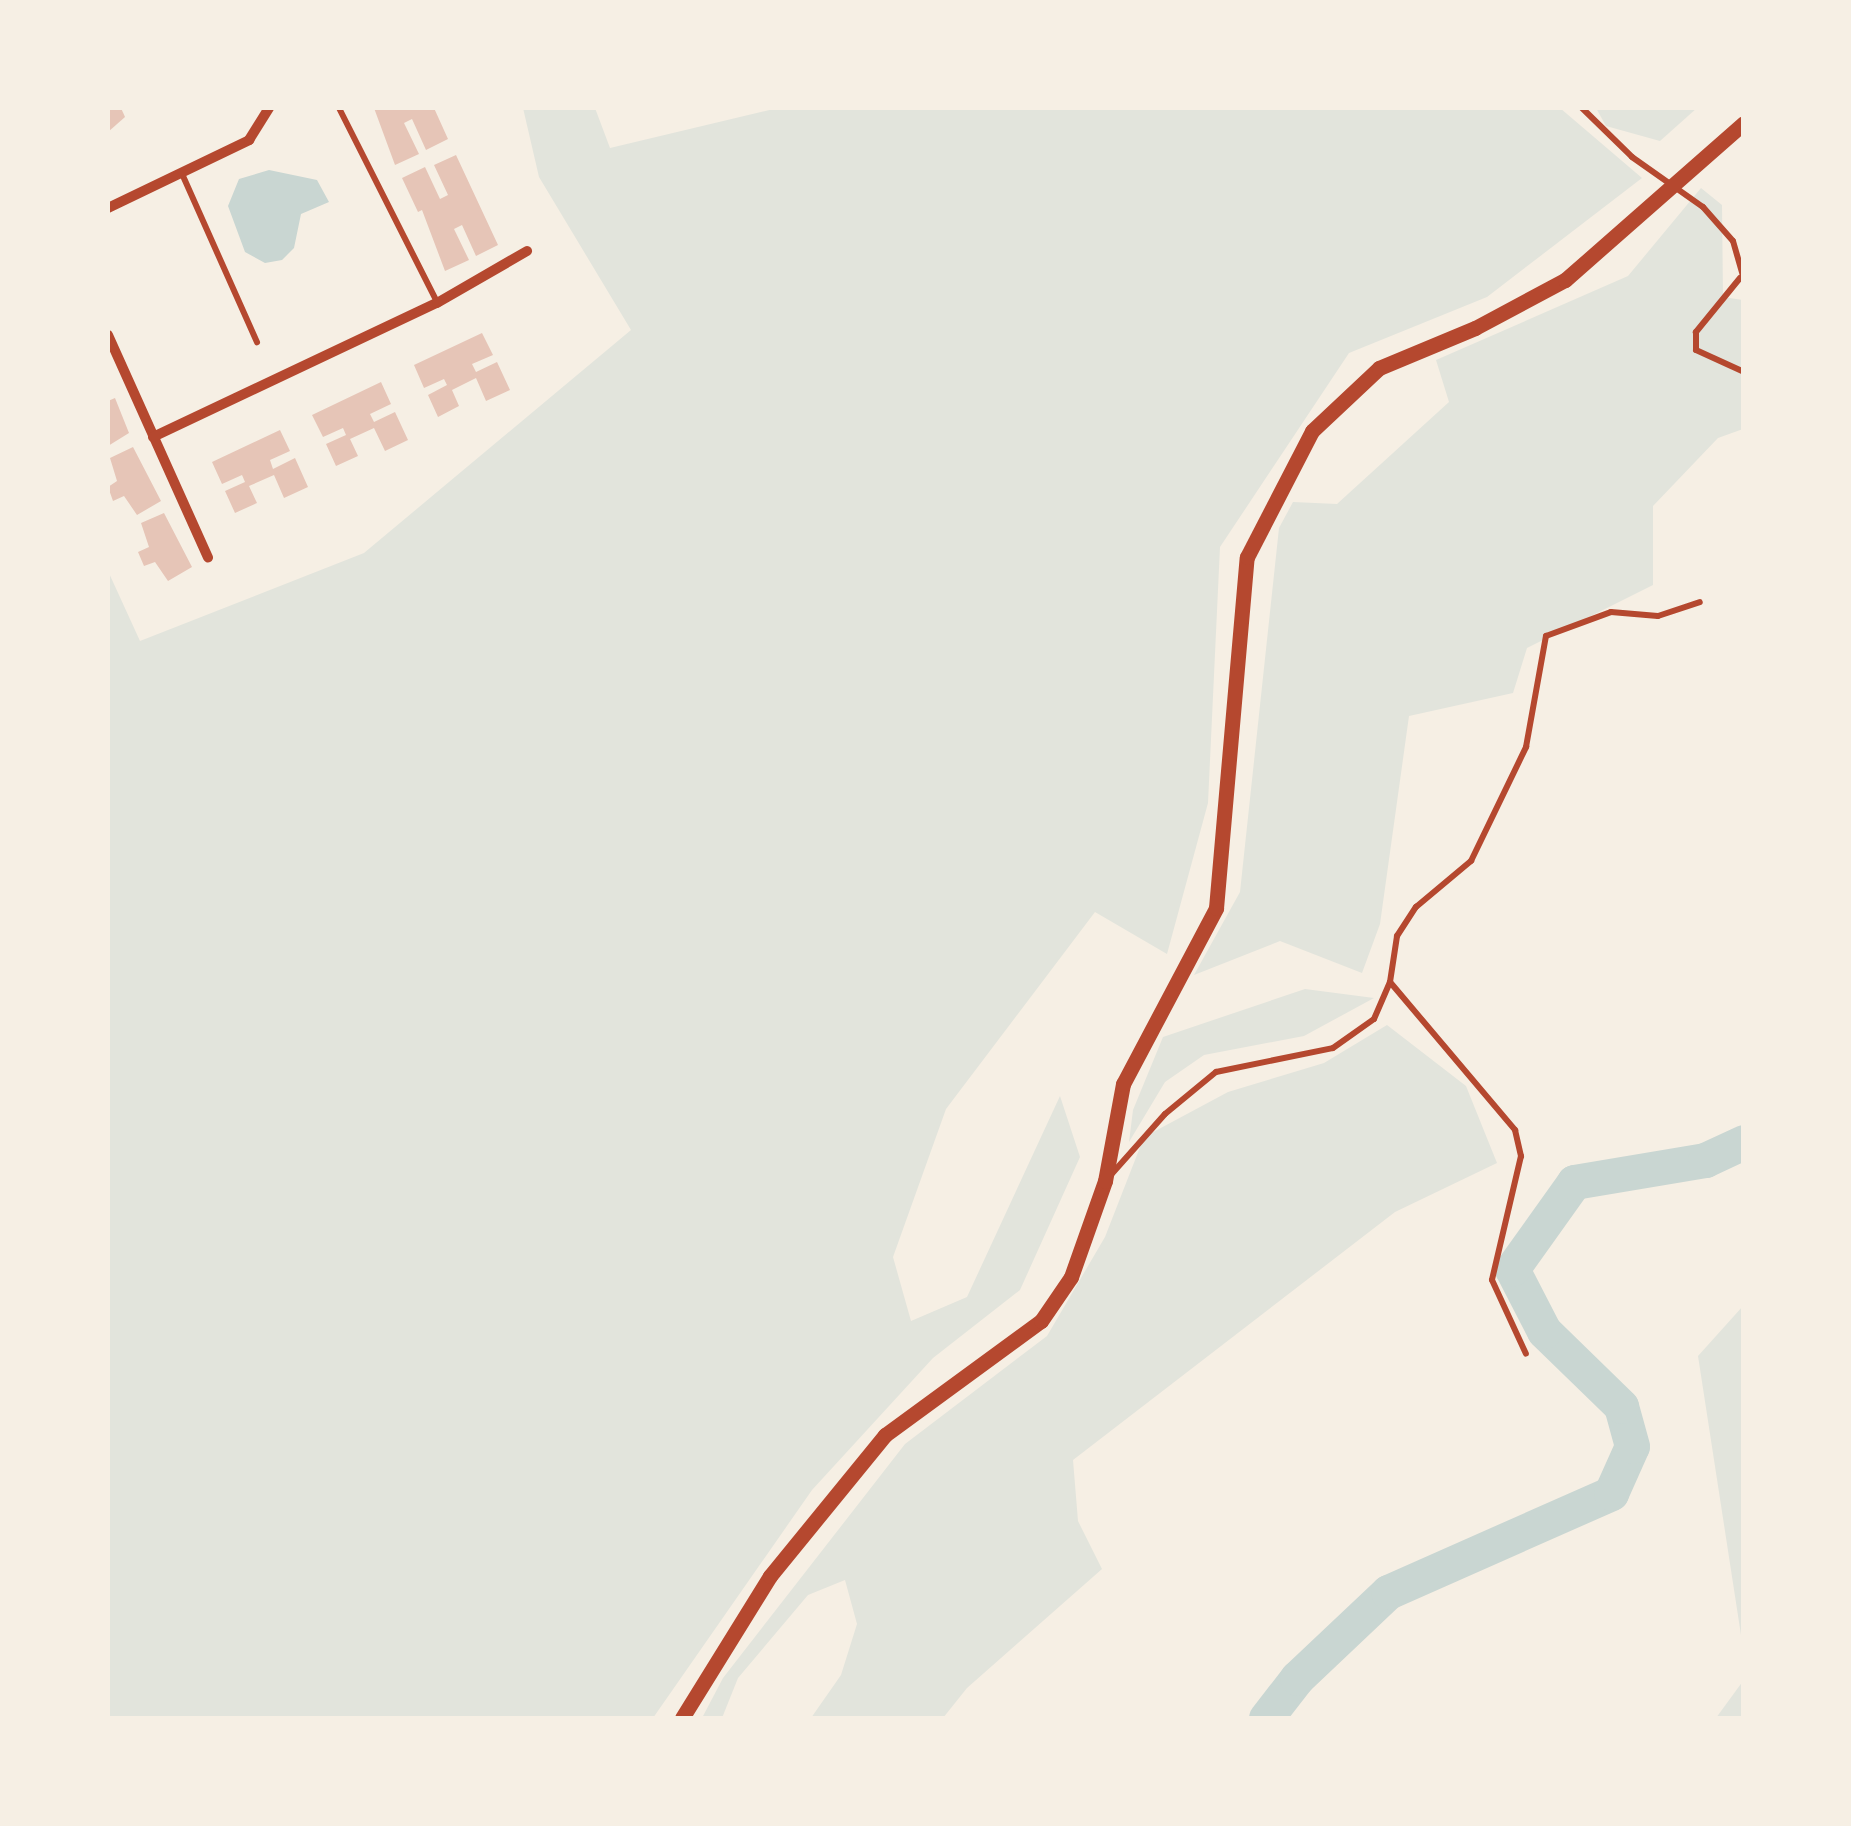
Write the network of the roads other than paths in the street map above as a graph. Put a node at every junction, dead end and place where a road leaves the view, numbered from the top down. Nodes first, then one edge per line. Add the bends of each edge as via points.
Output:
1 (269, 108) edge
2 (339, 108) edge
3 (1582, 108) edge
4 (1744, 124) edge
5 (183, 176) junction
6 (1676, 190) junction
7 (108, 208) edge
8 (528, 252) dead end
9 (1742, 279) edge
10 (437, 303) junction
11 (108, 335) edge
12 (256, 342) dead end
13 (1744, 372) edge
14 (153, 437) junction
15 (208, 558) dead end
16 (1700, 602) dead end
17 (1390, 982) junction
18 (1105, 1181) junction
19 (1526, 1354) dead end
20 (682, 1718) edge

1 - 5 street via 249,140
2 - 10 lane
3 - 6 lane via 1588,120
4 - 6 street
5 - 7 street
5 - 12 lane
6 - 9 lane via 1703,207 1733,241
6 - 18 street via 1565,280 1476,328 1379,368 1312,431 1247,557 1216,908 1124,1084
8 - 10 street
9 - 13 lane via 1696,332 1696,350
10 - 14 street
11 - 14 street
14 - 15 street
16 - 17 lane via 1658,616 1611,612 1546,636 1526,747 1471,861 1416,907 1397,936
17 - 18 lane via 1374,1019 1333,1048 1216,1072 1164,1114
17 - 19 lane via 1514,1130 1521,1156 1492,1280
18 - 20 street via 1070,1278 1041,1322 884,1435 770,1576

